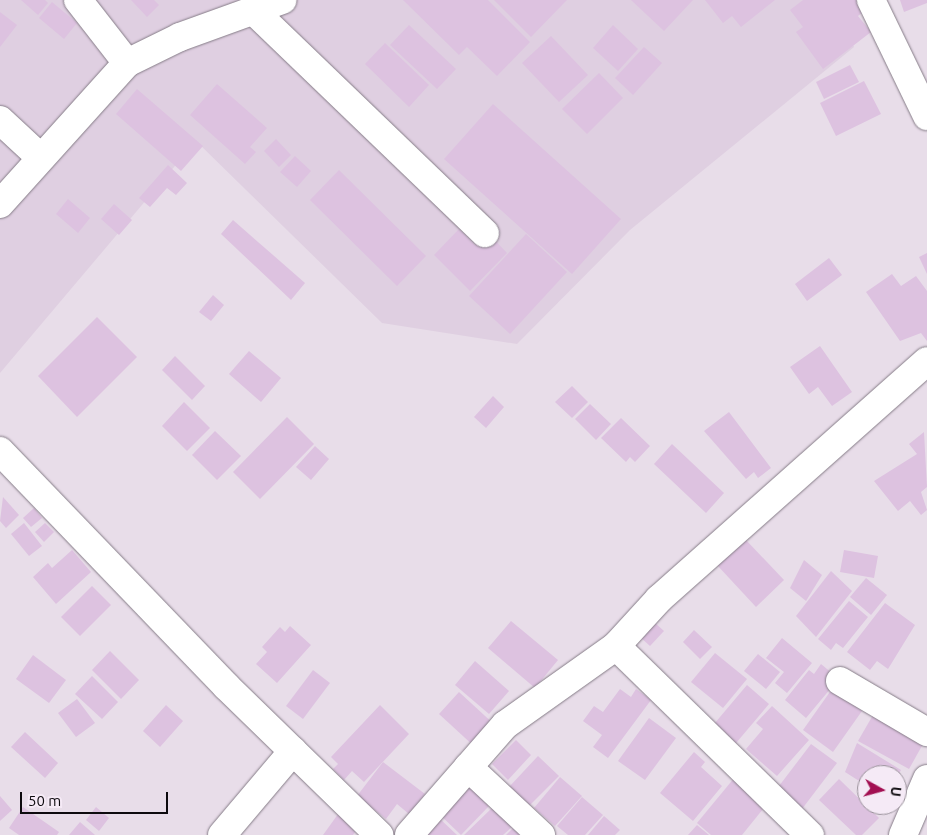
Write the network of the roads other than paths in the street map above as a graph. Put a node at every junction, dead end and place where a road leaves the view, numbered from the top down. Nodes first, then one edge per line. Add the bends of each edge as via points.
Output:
1 (78, 0) edge
2 (282, 0) edge
3 (871, 0) edge
4 (255, 12) junction
5 (127, 63) junction
6 (927, 116) edge
7 (0, 120) edge
8 (40, 157) junction
9 (0, 204) edge
10 (485, 233) dead end
11 (927, 361) edge
12 (0, 451) edge
13 (616, 646) junction
14 (840, 681) dead end
15 (927, 732) edge
16 (293, 751) junction
17 (468, 767) junction
18 (927, 779) edge
19 (222, 835) edge
20 (379, 835) edge
21 (409, 835) edge
22 (541, 835) edge
23 (810, 835) edge
24 (903, 835) edge

1 - 5 street
2 - 4 street
3 - 6 street
4 - 5 street via 180,37
4 - 10 street
5 - 8 street
7 - 8 street
8 - 9 street
11 - 13 street via 659,599
12 - 16 street
13 - 17 street via 505,725
13 - 23 street
14 - 15 street
16 - 19 street
16 - 20 street
17 - 21 street
17 - 22 street
18 - 24 street

